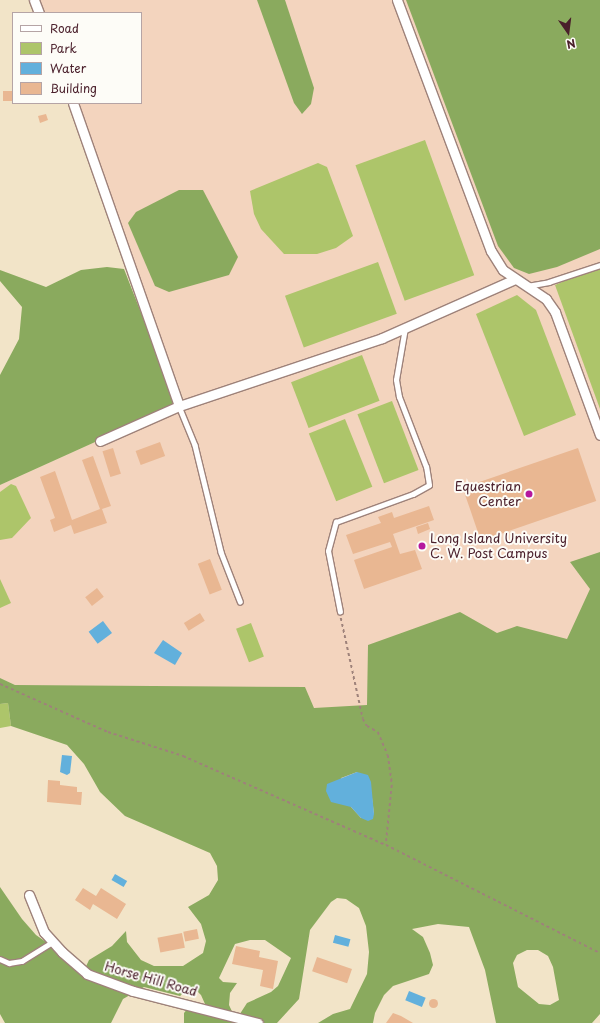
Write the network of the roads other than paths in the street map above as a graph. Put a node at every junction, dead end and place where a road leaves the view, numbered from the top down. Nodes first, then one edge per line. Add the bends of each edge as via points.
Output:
1 (34, 0) edge
2 (397, 0) edge
3 (39, 12) edge
4 (73, 104) edge
5 (600, 265) edge
6 (515, 279) junction
7 (527, 286) junction
8 (405, 328) junction
9 (179, 406) junction
10 (600, 435) edge
11 (100, 441) dead end
12 (240, 601) dead end
13 (340, 612) road end
14 (29, 895) dead end
15 (53, 942) junction
16 (0, 959) edge
17 (258, 1023) edge

1 - 3 street
2 - 6 street via 491,251 503,270
4 - 9 street
5 - 7 lane via 549,282
6 - 7 street
6 - 8 street
7 - 10 street via 546,299 555,312
8 - 9 street
8 - 13 lane via 396,380 399,398 426,467 429,485 413,494 336,522 328,551
9 - 11 street
9 - 12 lane via 195,446 221,552
14 - 15 street, Horse Hill Road via 36,917
15 - 16 lane via 22,961 9,963
15 - 17 street, Horse Hill Road via 74,964 100,980

